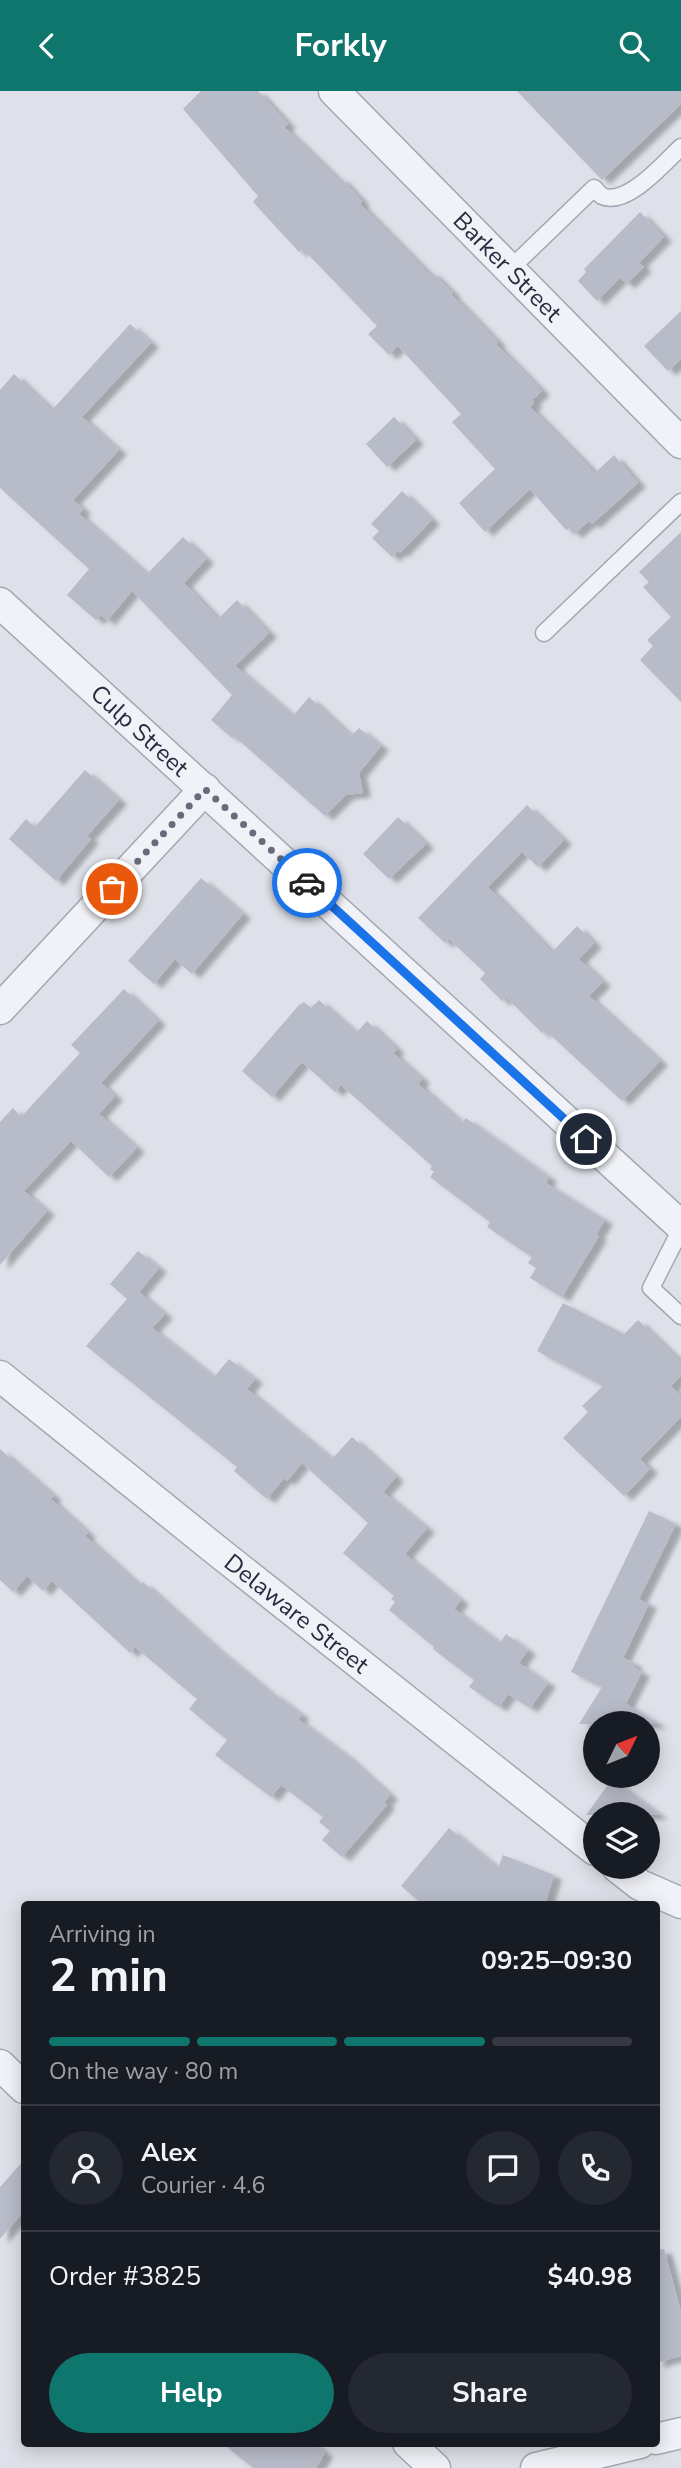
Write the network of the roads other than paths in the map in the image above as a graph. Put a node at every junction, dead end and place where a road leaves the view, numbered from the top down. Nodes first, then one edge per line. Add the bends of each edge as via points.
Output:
1 (334, 91) edge
2 (681, 147) edge
3 (510, 269) junction
4 (681, 443) edge
5 (681, 502) edge
6 (0, 603) edge
7 (544, 633) dead end
8 (205, 789) junction
9 (0, 1009) edge
10 (681, 1227) edge
11 (681, 1316) edge
12 (0, 1376) edge
13 (583, 1841) edge
14 (632, 1879) edge
15 (681, 1903) edge
16 (681, 2433) edge
17 (660, 2438) edge
18 (412, 2447) edge
19 (623, 2447) edge
20 (435, 2468) edge
21 (536, 2468) edge

1 - 3 street, Barker Street
2 - 3 lane via 627,194 603,196 594,188
3 - 4 street, Barker Street
5 - 7 lane
6 - 8 street, Culp Street
8 - 9 street
8 - 10 street, Culp Street
10 - 11 lane via 651,1289
12 - 13 street, Delaware Street
14 - 15 street
16 - 17 street
18 - 20 street
19 - 21 street

